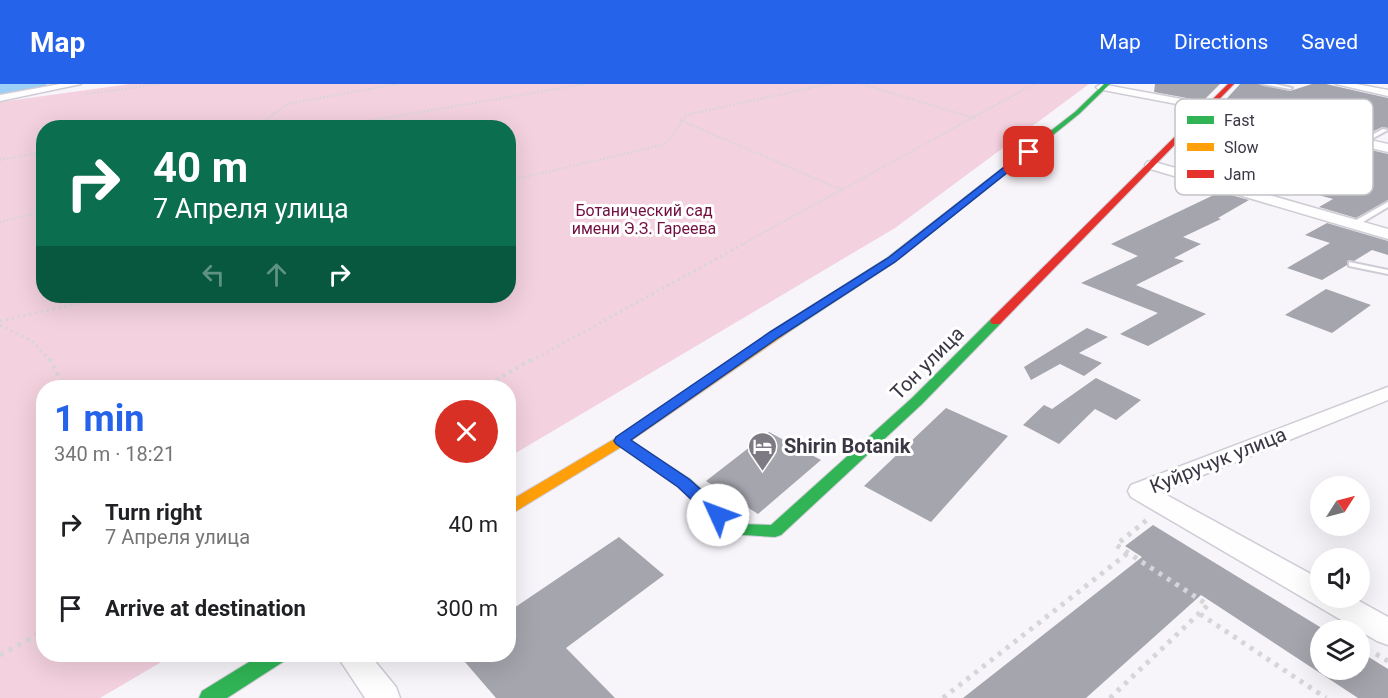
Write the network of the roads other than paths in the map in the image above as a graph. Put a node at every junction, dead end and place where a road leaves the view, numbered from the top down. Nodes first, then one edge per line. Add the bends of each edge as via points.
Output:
1 (76, 84) edge
2 (1231, 84) edge
3 (1264, 84) edge
4 (1341, 84) edge
5 (1104, 86) edge
6 (1290, 88) dead end
7 (1388, 93) edge
8 (0, 98) edge
9 (1216, 99) edge
10 (1175, 100) edge
11 (1385, 130) dead end
12 (1373, 136) edge
13 (1175, 141) edge
14 (1373, 145) edge
15 (1388, 148) edge
16 (1151, 165) junction
17 (1175, 172) edge
18 (1257, 195) edge
19 (1388, 204) edge
20 (1355, 223) junction
21 (1388, 234) edge
22 (1352, 264) dead end
23 (1388, 272) edge
24 (1388, 393) edge
25 (621, 441) junction
26 (516, 505) edge
27 (1310, 587) edge
28 (1346, 608) edge
29 (1388, 632) edge
30 (266, 662) edge
31 (357, 662) edge
32 (209, 698) edge
33 (384, 698) edge

1 - 8 street
2 - 9 street, Тон улица
3 - 6 lane
4 - 7 street
5 - 10 street
5 - 25 street via 1077,113 891,260
11 - 12 lane
13 - 16 street, Тон улица
14 - 15 street
16 - 17 street
16 - 25 street, Тон улица via 917,401 775,531 735,531 684,483
18 - 20 street
19 - 20 lane
20 - 21 street
22 - 23 lane
24 - 27 street, Куйручук улица via 1140,491
25 - 26 street
28 - 29 street
30 - 32 street
31 - 33 street

